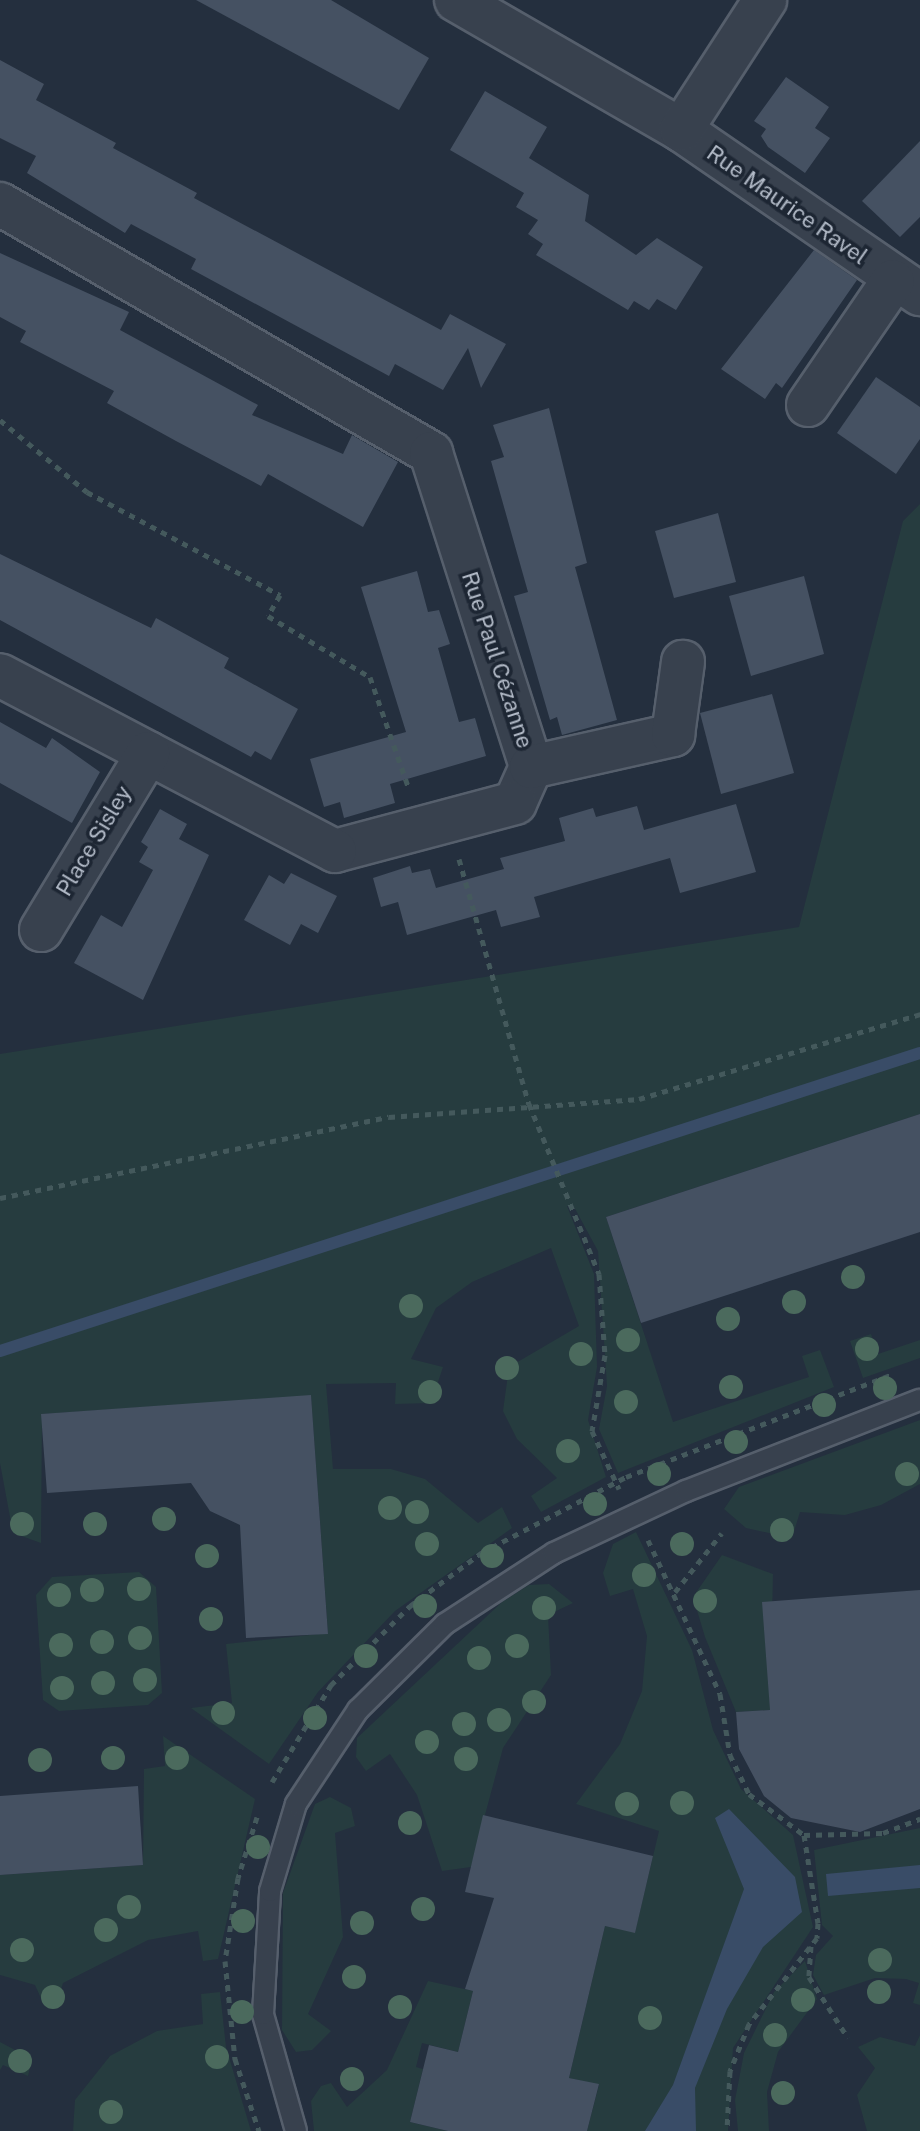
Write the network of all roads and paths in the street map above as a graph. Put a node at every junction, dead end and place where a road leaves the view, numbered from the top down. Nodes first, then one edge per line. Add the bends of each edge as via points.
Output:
1 (456, 0) edge
2 (765, 0) edge
3 (681, 130) junction
4 (0, 204) edge
5 (907, 287) edge
6 (808, 405) dead end
7 (0, 420) edge
8 (683, 662) dead end
9 (0, 675) edge
10 (148, 753) junction
11 (531, 767) junction
12 (435, 824) junction
13 (41, 930) dead end
14 (920, 1014) edge
15 (529, 1104) junction
16 (0, 1198) edge
17 (906, 1370) dead end
18 (920, 1400) edge
19 (616, 1483) junction
20 (634, 1516) junction
21 (722, 1533) dead end
22 (675, 1592) junction
23 (920, 1819) edge
24 (804, 1835) junction
25 (811, 1945) junction
26 (848, 2038) dead end
27 (259, 2131) edge
28 (296, 2131) edge
29 (727, 2131) edge

1 - 3 street, Rue Maurice Ravel
2 - 3 street
3 - 5 street, Rue Maurice Ravel
4 - 11 street, Rue Paul Cézanne via 431,453
5 - 6 street, Rue Maurice Ravel
7 - 12 path via 87,492 280,595 268,616 361,669 377,689
8 - 11 street via 673,735
9 - 10 street, Rue Paul Cézanne
10 - 12 street, Rue Paul Cézanne via 335,851
10 - 13 street, Place Sisley
11 - 12 street, Rue Paul Cézanne via 515,803
12 - 15 path
14 - 15 path via 639,1099
15 - 16 path via 306,1131
15 - 19 path via 599,1274 605,1355 592,1431
17 - 19 path
18 - 20 lane
19 - 20 path
19 - 27 path via 481,1553 410,1606 331,1685 276,1768 247,1841 225,1961 235,2059
20 - 22 path
20 - 28 lane via 554,1553 445,1624 397,1667 320,1758 281,1845 261,1977 268,2049
21 - 22 path
22 - 24 path via 720,1694 730,1755 749,1794
23 - 24 path via 883,1833
24 - 25 path via 818,1923
25 - 26 path via 809,1977
25 - 29 path via 749,2024 730,2071

